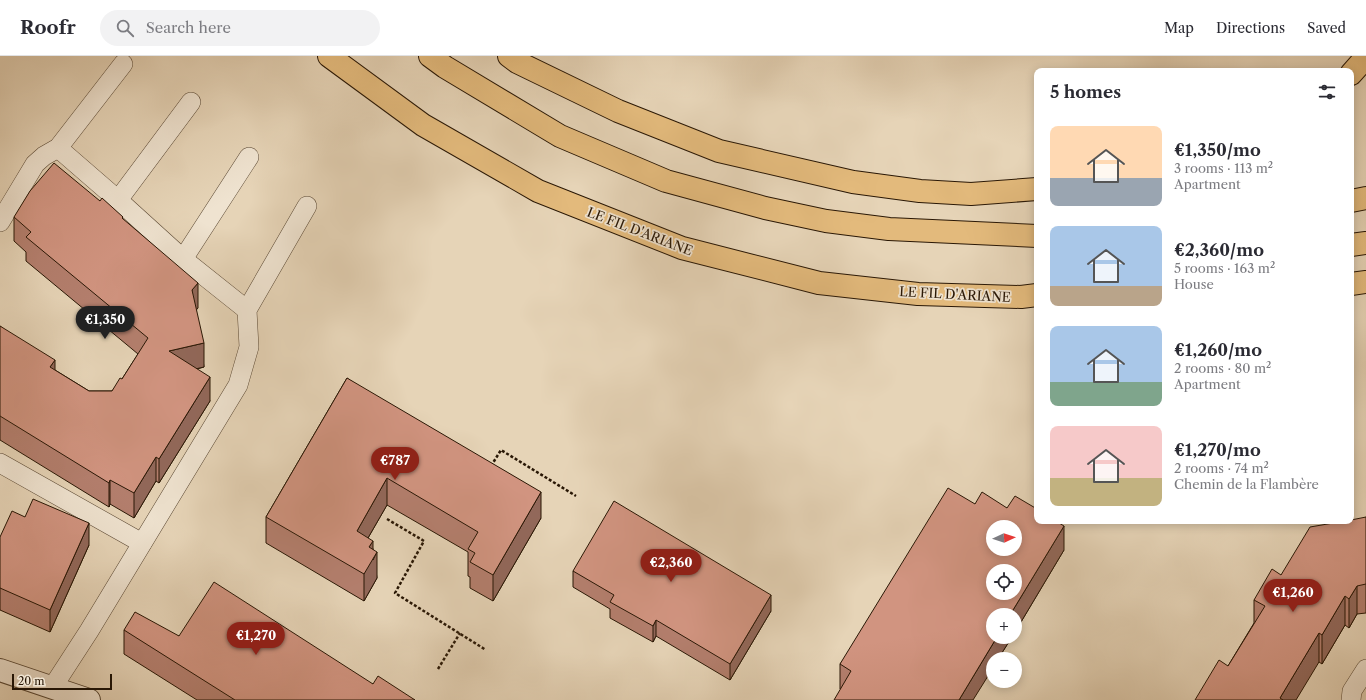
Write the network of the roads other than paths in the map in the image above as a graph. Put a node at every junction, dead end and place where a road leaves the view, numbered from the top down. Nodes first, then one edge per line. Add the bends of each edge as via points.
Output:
1 (329, 56) edge
2 (430, 56) edge
3 (509, 56) edge
4 (1366, 57) edge
5 (123, 64) dead end
6 (1354, 71) edge
7 (191, 102) dead end
8 (58, 148) junction
9 (249, 157) dead end
10 (1034, 189) edge
11 (1366, 198) edge
12 (118, 200) junction
13 (1354, 200) edge
14 (307, 206) dead end
15 (0, 222) edge
16 (1034, 236) edge
17 (1366, 242) edge
18 (1354, 244) edge
19 (184, 259) junction
20 (1366, 282) edge
21 (1354, 284) edge
22 (1032, 298) edge
23 (247, 310) junction
24 (0, 463) edge
25 (142, 543) junction
26 (1366, 669) edge
27 (0, 670) edge
28 (52, 688) junction
29 (89, 700) edge
30 (1351, 700) edge

1 - 22 highway, LE FIL D'ARIANE via 423,125 538,191 682,248 819,283 918,294
2 - 16 highway via 560,136 666,181 765,208 826,221 889,229
3 - 10 highway via 618,111 719,151 852,182 920,191 971,194
4 - 6 highway
5 - 8 lane
7 - 12 lane
8 - 12 lane
8 - 15 lane via 35,164
9 - 19 lane
11 - 13 highway
12 - 19 lane
14 - 23 lane
17 - 18 highway
19 - 23 lane
20 - 21 highway
23 - 25 lane via 249,347 238,385
24 - 25 lane
25 - 28 lane
26 - 30 lane via 1352,691
27 - 28 street
28 - 29 street

